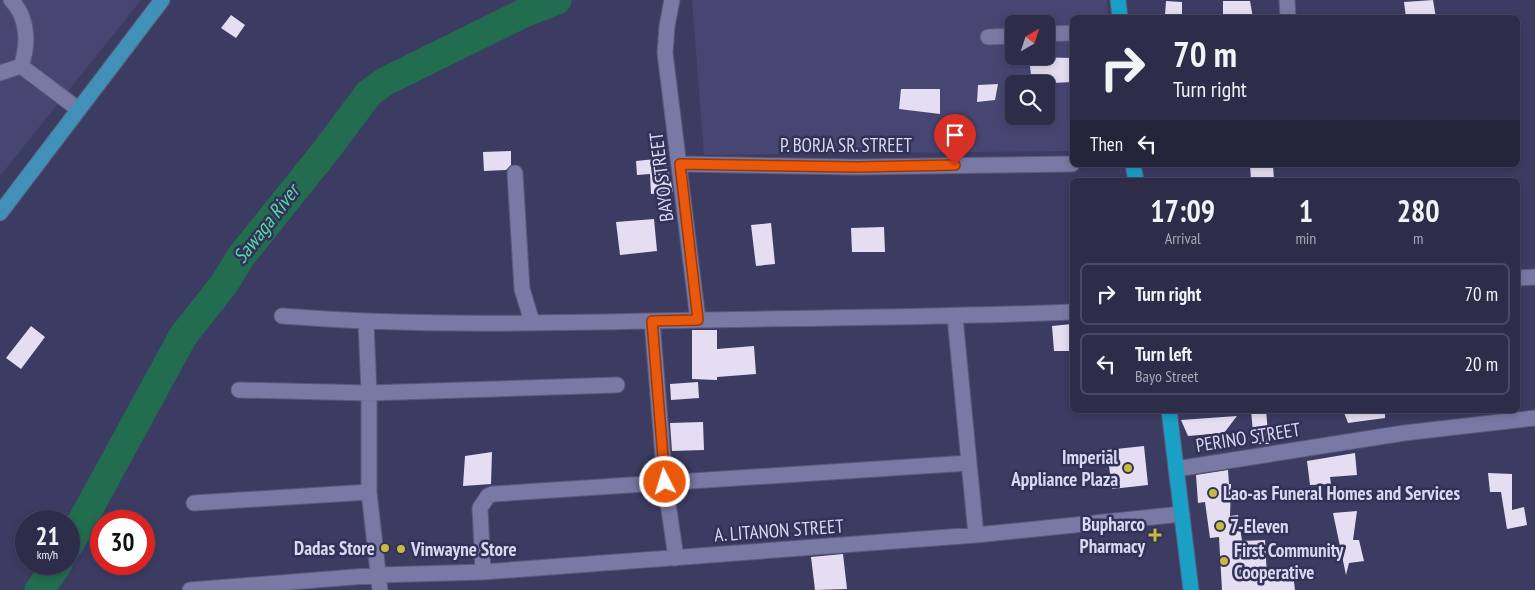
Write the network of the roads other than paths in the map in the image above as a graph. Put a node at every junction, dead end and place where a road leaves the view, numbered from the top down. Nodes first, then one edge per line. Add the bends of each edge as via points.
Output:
1 (11, 0) edge
2 (162, 0) edge
3 (672, 0) edge
4 (1118, 0) edge
5 (1287, 0) edge
6 (1120, 15) edge
7 (1288, 15) edge
8 (1070, 33) edge
9 (1055, 34) edge
10 (1005, 36) edge
11 (988, 37) dead end
12 (21, 66) junction
13 (0, 73) edge
14 (78, 109) junction
15 (680, 164) junction
16 (1070, 164) edge
17 (515, 174) dead end
18 (0, 213) edge
19 (1535, 277) edge
20 (1520, 278) edge
21 (1070, 312) edge
22 (282, 316) dead end
23 (955, 316) junction
24 (698, 320) junction
25 (652, 321) junction
26 (532, 322) junction
27 (366, 323) junction
28 (618, 385) dead end
29 (239, 390) dead end
30 (369, 393) junction
31 (1169, 413) edge
32 (1535, 418) edge
33 (969, 463) junction
34 (1176, 469) junction
35 (665, 482) junction
36 (369, 492) junction
37 (194, 504) dead end
38 (1182, 514) junction
39 (976, 535) junction
40 (676, 558) junction
41 (483, 572) junction
42 (380, 582) edge
43 (190, 590) edge
44 (1191, 590) edge

1 - 12 street via 24,22 25,55
2 - 14 main road
3 - 15 street, BAYO STREET via 666,52
4 - 6 highway
5 - 7 street
8 - 9 street
10 - 11 street
12 - 13 street
12 - 14 street
14 - 18 main road
15 - 16 street, P. BORJA SR. STREET via 857,167
15 - 24 street, BAYO STREET
17 - 26 street via 522,290
19 - 20 street
21 - 23 street
22 - 27 street
23 - 24 street
23 - 33 street
24 - 25 street
25 - 26 street
25 - 35 street
26 - 27 street
27 - 30 street
28 - 30 street
29 - 30 street
30 - 36 street
31 - 34 highway
32 - 34 street, PERINO STREET via 1395,434
33 - 35 street
33 - 39 street
34 - 38 highway
35 - 40 street
35 - 41 street via 488,496 480,508
36 - 37 street
36 - 42 street
38 - 39 street, A. LITANON STREET
38 - 44 highway
39 - 40 street, A. LITANON STREET
40 - 41 street, A. LITANON STREET
41 - 42 street, A. LITANON STREET
42 - 43 street, A. LITANON STREET

